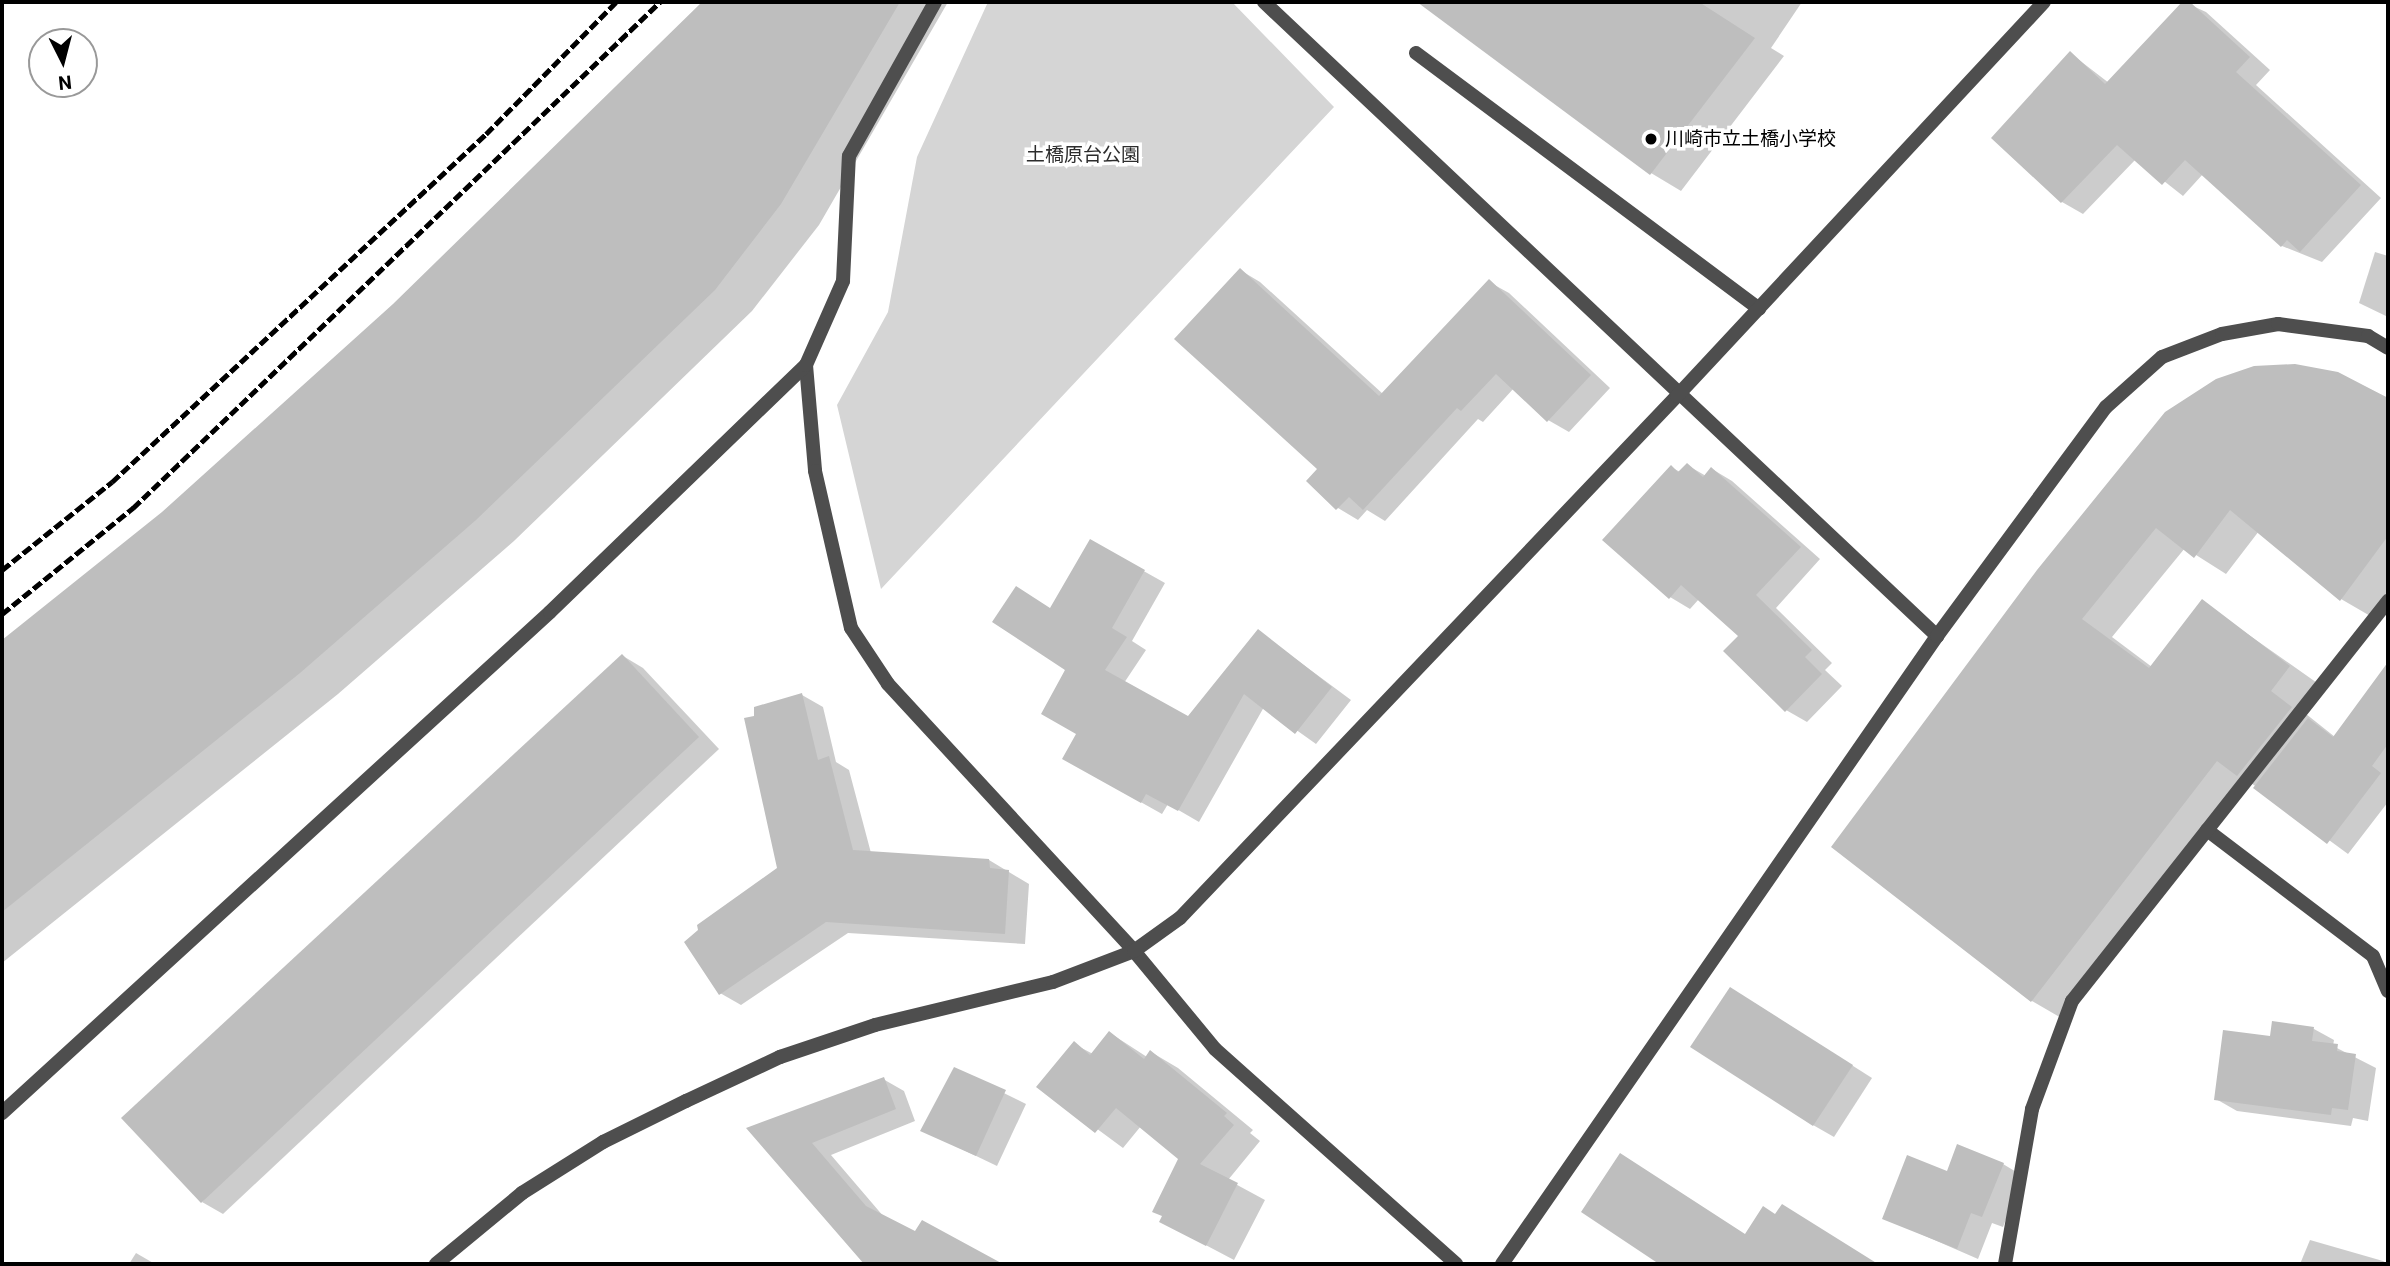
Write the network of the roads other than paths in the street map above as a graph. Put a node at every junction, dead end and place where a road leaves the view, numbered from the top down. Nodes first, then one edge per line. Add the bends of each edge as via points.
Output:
1 (935, 2) edge
2 (1264, 2) edge
3 (2045, 2) edge
4 (1416, 53) dead end
5 (1759, 309) junction
6 (2388, 348) edge
7 (806, 365) junction
8 (1677, 396) junction
9 (2388, 601) edge
10 (1937, 636) junction
11 (2207, 830) junction
12 (1134, 951) junction
13 (2388, 991) edge
14 (2, 1113) edge
15 (436, 1264) edge
16 (1456, 1264) edge
17 (1502, 1264) edge
18 (2005, 1264) edge

1 - 7 street via 849,156 843,281
2 - 8 street
3 - 5 street
4 - 5 street
5 - 8 street
6 - 10 street via 2368,336 2278,324 2222,334 2162,357 2106,407
7 - 12 street via 815,471 850,628 888,684
7 - 14 street via 550,612
8 - 10 street
8 - 12 street via 1180,918
9 - 11 street
10 - 17 street
11 - 13 street via 2373,956
11 - 18 street via 2072,1001 2032,1109
12 - 15 street via 1053,982 874,1025 768,1063 603,1142 522,1193
12 - 16 street via 1215,1049

